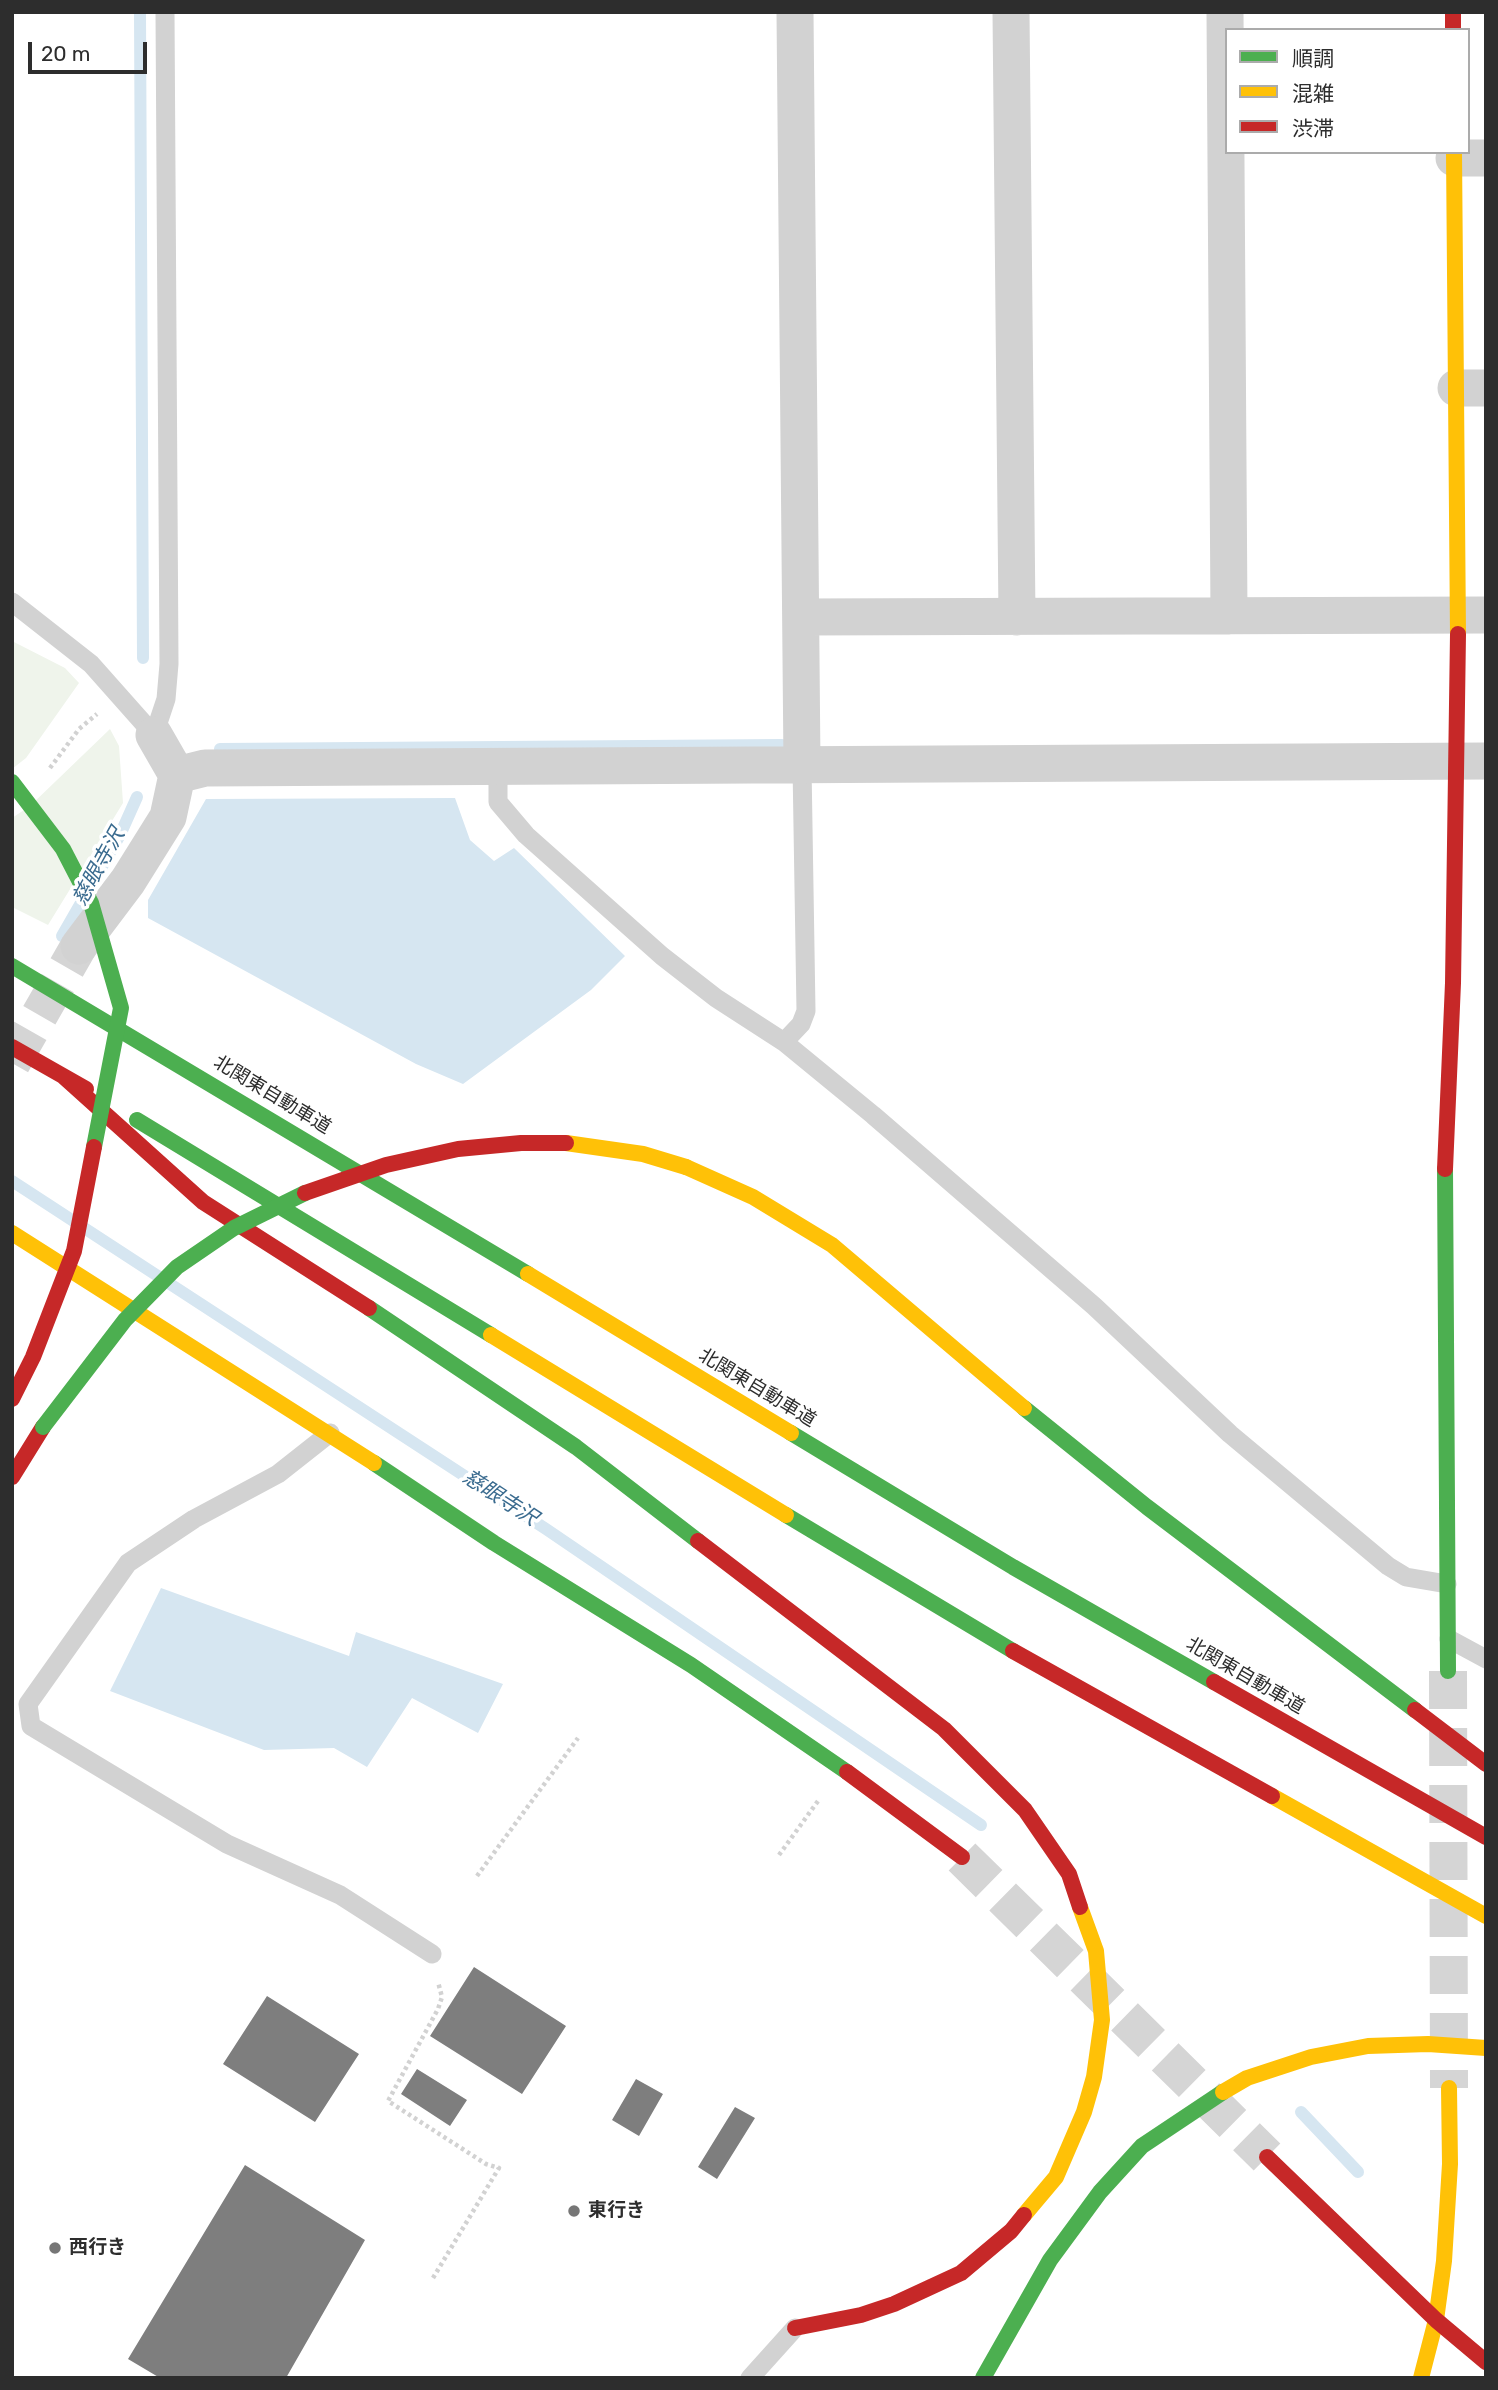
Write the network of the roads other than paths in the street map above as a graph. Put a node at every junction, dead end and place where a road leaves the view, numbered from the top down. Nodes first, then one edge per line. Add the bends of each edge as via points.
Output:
1 (165, 12) edge
2 (795, 12) edge
3 (1011, 12) edge
4 (1224, 12) edge
5 (1225, 133) edge
6 (1225, 154) edge
7 (1465, 156) edge
8 (1471, 388) edge
9 (12, 601) edge
10 (1472, 615) edge
11 (1229, 616) junction
12 (803, 617) junction
13 (1017, 617) junction
14 (154, 735) junction
15 (1471, 762) edge
16 (803, 765) junction
17 (498, 768) junction
18 (177, 775) junction
19 (12, 782) edge
20 (79, 946) tunnel mouth
21 (12, 967) edge
22 (784, 1042) junction
23 (12, 1047) edge
24 (63, 1076) junction
25 (12, 1233) edge
26 (12, 1399) edge
27 (330, 1433) junction
28 (12, 1477) edge
29 (1447, 1584) junction
30 (1448, 1639) junction
31 (1486, 1659) edge
32 (1448, 1671) tunnel mouth
33 (1486, 1764) edge
34 (1486, 1837) edge
35 (962, 1857) tunnel mouth
36 (1486, 1916) edge
37 (432, 1954) road end
38 (1486, 2048) edge
39 (1449, 2088) tunnel mouth
40 (1267, 2157) tunnel mouth
41 (1436, 2320) junction
42 (795, 2328) joint
43 (1486, 2361) edge
44 (750, 2378) edge
45 (983, 2378) edge
46 (1421, 2378) edge

1 - 14 lane via 169,664 166,699
2 - 12 street
3 - 13 street
4 - 5 street
6 - 11 street
7 - 8 main road
8 - 10 main road
9 - 14 lane via 91,664
10 - 11 street
10 - 15 main road
11 - 13 street
12 - 13 street
12 - 16 street
14 - 18 street
15 - 16 street
15 - 29 main road via 1444,1196
16 - 17 street
16 - 22 lane via 806,1010 801,1024
17 - 18 street via 205,768
17 - 22 lane via 498,802 526,835 662,956
18 - 20 street via 168,817
19 - 26 main road, bridge via 63,849 91,903 121,1007 74,1251
21 - 34 main road, 北関東自動車道 via 1013,1567
22 - 29 lane via 1094,1306 1230,1434 1388,1566 1406,1577
23 - 24 main road
24 - 36 main road via 977,1631
24 - 42 main road via 204,1202 576,1447 944,1728 1024,1810 1069,1874 1096,1951 1102,2020 1084,2112 1056,2177 1011,2231 961,2273 872,2311
25 - 27 main road
27 - 35 main road via 494,1543 691,1665
27 - 37 lane via 278,1474 194,1519 128,1563 28,1704 31,1726 227,1844 340,1895
28 - 33 main road, bridge via 43,1427 125,1320 177,1267 234,1228 301,1194 386,1165 458,1149 579,1143 643,1154 686,1167 753,1197 832,1245 1147,1507
29 - 30 main road
30 - 31 lane
30 - 32 main road
38 - 45 main road via 1368,2046 1311,2057 1247,2078 1192,2110 1142,2146 1100,2192 1050,2260
39 - 41 main road via 1448,2199
40 - 41 main road
41 - 43 main road
41 - 46 main road
42 - 44 lane

